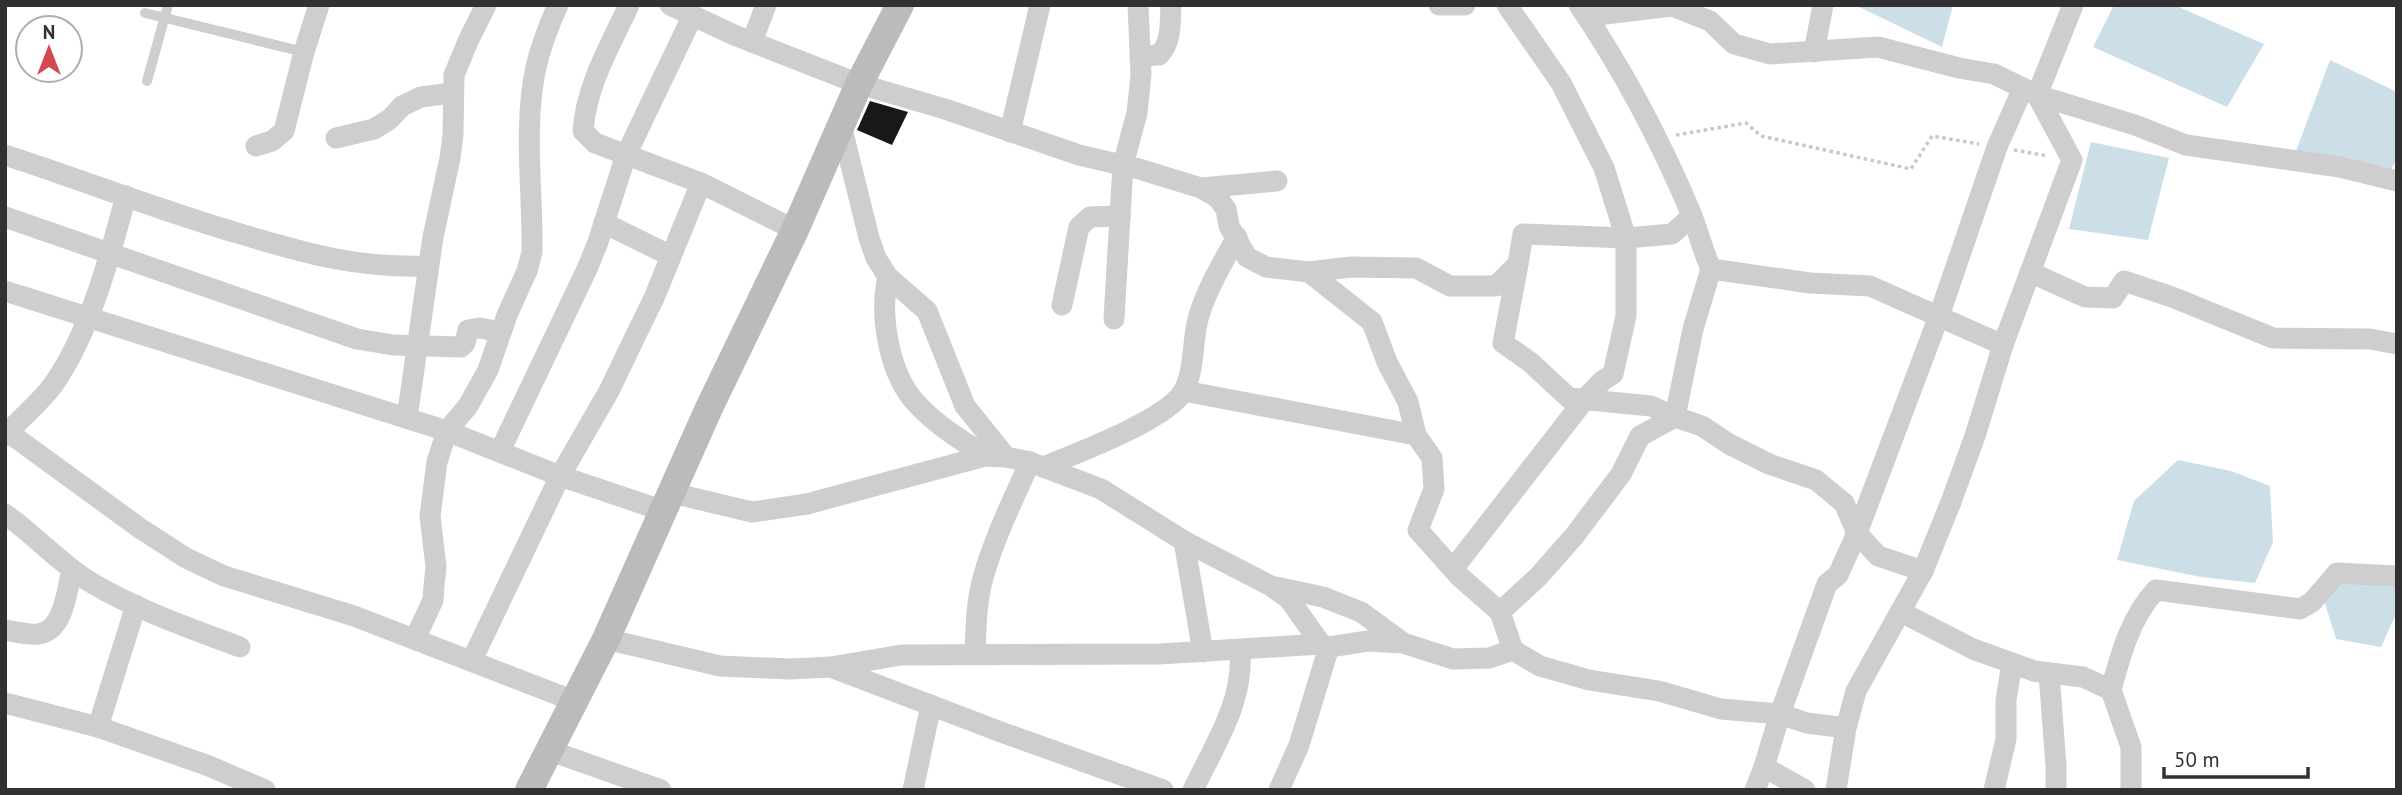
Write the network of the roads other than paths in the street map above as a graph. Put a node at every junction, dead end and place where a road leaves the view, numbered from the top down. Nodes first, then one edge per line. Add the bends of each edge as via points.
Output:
1 (168, 5) edge
2 (319, 5) edge
3 (486, 5) edge
4 (558, 5) edge
5 (629, 5) edge
6 (766, 5) edge
7 (900, 5) edge
8 (1040, 5) edge
9 (1139, 5) edge
10 (1171, 5) edge
11 (1439, 5) edge
12 (1465, 5) edge
13 (1507, 5) edge
14 (1823, 5) edge
15 (2073, 5) edge
16 (680, 9) edge
17 (1584, 12) edge
18 (145, 13) dead end
19 (165, 18) junction
20 (752, 42) junction
21 (303, 52) junction
22 (1814, 52) junction
23 (1140, 56) junction
24 (147, 81) dead end
25 (859, 84) junction
26 (2030, 91) junction
27 (452, 93) junction
28 (841, 125) junction
29 (1010, 132) junction
30 (336, 138) dead end
31 (256, 146) dead end
32 (5, 155) edge
33 (626, 155) junction
34 (1123, 165) junction
35 (1277, 181) dead end
36 (2397, 181) edge
37 (701, 183) junction
38 (1201, 188) junction
39 (126, 196) junction
40 (1120, 216) junction
41 (1692, 216) junction
42 (5, 217) edge
43 (604, 223) junction
44 (795, 230) junction
45 (1237, 237) junction
46 (1626, 239) junction
47 (111, 252) junction
48 (671, 256) junction
49 (1518, 264) junction
50 (428, 266) junction
51 (1711, 269) junction
52 (1309, 272) junction
53 (2031, 272) junction
54 (888, 277) junction
55 (5, 291) edge
56 (1062, 305) dead end
57 (1939, 316) junction
58 (87, 317) junction
59 (1114, 319) dead end
60 (501, 332) junction
61 (2397, 344) edge
62 (417, 345) junction
63 (2003, 345) junction
64 (1184, 391) junction
65 (1584, 400) junction
66 (1675, 417) junction
67 (407, 418) junction
68 (447, 431) junction
69 (6, 433) edge
70 (1416, 435) junction
71 (500, 451) junction
72 (995, 457) junction
73 (1036, 465) junction
74 (560, 475) junction
75 (668, 502) junction
76 (5, 514) edge
77 (1857, 533) junction
78 (1184, 541) junction
79 (1453, 569) junction
80 (72, 570) junction
81 (1923, 571) junction
82 (2397, 576) edge
83 (1270, 586) junction
84 (136, 605) junction
85 (1500, 612) junction
86 (1900, 612) junction
87 (5, 631) edge
88 (415, 639) junction
89 (606, 639) junction
90 (1403, 643) junction
91 (1325, 645) junction
92 (240, 648) dead end
93 (1240, 650) junction
94 (1513, 650) junction
95 (1203, 652) junction
96 (975, 654) junction
97 (472, 660) junction
98 (2011, 663) junction
99 (831, 667) junction
100 (2049, 673) junction
101 (2111, 690) junction
102 (574, 701) junction
103 (5, 704) edge
104 (930, 705) junction
105 (1780, 714) junction
106 (98, 727) junction
107 (1846, 728) junction
108 (548, 750) junction
109 (1764, 767) junction
110 (265, 790) edge
111 (529, 790) edge
112 (661, 790) edge
113 (913, 790) edge
114 (1163, 790) edge
115 (1193, 790) edge
116 (1279, 790) edge
117 (1755, 790) edge
118 (1805, 790) edge
119 (1836, 790) edge
120 (1994, 790) edge
121 (2056, 790) edge
122 (2131, 790) edge

1 - 19 lane
2 - 21 street
3 - 27 street via 459,60
4 - 60 street via 545,35 532,98 532,252
5 - 33 street via 591,88 583,131 595,143
6 - 20 street
7 - 25 main road
8 - 29 street
9 - 23 street
10 - 23 street via 1165,50
11 - 12 street
13 - 46 street via 1561,82 1604,168
14 - 22 street
15 - 26 street
16 - 20 street
16 - 33 street
17 - 22 street via 1672,6 1710,21 1734,44 1770,54
17 - 41 street via 1642,106
18 - 19 lane
19 - 21 lane
19 - 24 lane
20 - 25 street
21 - 31 street via 284,131
22 - 26 street via 1878,47 1994,74
23 - 34 street via 1137,113
25 - 28 main road
25 - 29 street
26 - 36 street via 2186,145 2340,167
26 - 53 street via 2072,160
26 - 57 street via 1997,147
27 - 30 street via 421,97 374,129
27 - 50 street via 450,158
28 - 44 main road
28 - 54 street via 869,238
29 - 34 street
32 - 39 street
33 - 37 street
33 - 43 street
34 - 38 street
34 - 40 street
35 - 38 street
37 - 44 street
37 - 48 street
38 - 45 street via 1226,209
39 - 47 street
39 - 50 street via 322,258
40 - 56 street via 1090,218 1079,227
40 - 59 street
41 - 46 street via 1672,234
41 - 51 street
42 - 47 street
43 - 48 street
43 - 71 street via 582,280
44 - 75 main road
45 - 52 street via 1247,257 1266,267
45 - 64 street via 1205,299
46 - 49 street via 1523,234
46 - 65 street via 1626,316 1613,374
47 - 58 street
47 - 62 street via 329,331 374,344
48 - 74 street via 609,391
49 - 52 street via 1496,286 1450,286 1416,268
49 - 65 street via 1503,343 1569,398
50 - 62 street
51 - 57 street via 1870,286
51 - 66 street
52 - 70 street via 1372,322 1408,402
53 - 61 street via 2085,297 2113,298 2124,281 2273,338 2370,339
53 - 63 street
54 - 72 street via 927,311 965,406
54 - 72 street via 885,331 903,383 927,415
55 - 58 street
57 - 63 street
57 - 77 street
58 - 67 street
58 - 69 street via 51,387
60 - 62 street via 473,328 461,347
60 - 68 street via 480,388
62 - 67 street
63 - 81 street via 1971,447
64 - 70 street
64 - 73 street via 1171,407 1149,419 1091,447
65 - 66 street via 1651,405
65 - 79 street
66 - 77 street via 1702,426 1769,464 1816,480 1844,503
66 - 85 street via 1640,436 1621,474 1575,535
67 - 68 street
68 - 71 street
68 - 88 street via 431,497 436,567 433,600
69 - 88 street via 186,558 224,576
70 - 79 street via 1432,458 1434,489 1418,530
71 - 74 street
72 - 73 street
72 - 75 street via 774,510 752,512
73 - 78 street via 1101,489
73 - 96 street via 982,580
74 - 75 street
74 - 97 street
75 - 89 main road
76 - 80 street
77 - 81 street via 1878,556
77 - 105 street via 1838,575 1828,584
78 - 83 street
78 - 95 street
79 - 85 street
80 - 84 street
80 - 87 street via 50,631
81 - 86 street
82 - 101 street via 2337,573 2300,609 2156,590 2129,635
83 - 90 street via 1323,597 1361,612
83 - 91 street via 1289,599
84 - 92 street
84 - 106 street
85 - 94 street
86 - 98 street
86 - 107 street via 1856,691
88 - 97 street
89 - 99 street via 720,666
89 - 102 main road
90 - 91 street
90 - 94 street via 1453,659 1489,658
91 - 93 street
91 - 116 street via 1299,745
93 - 95 street
93 - 115 street via 1236,698
94 - 105 street via 1540,666 1589,680 1659,691 1721,709
95 - 96 street
96 - 99 street via 901,655
97 - 102 street
98 - 100 street
98 - 120 street via 2006,739
99 - 104 street
100 - 101 street via 2083,677
100 - 121 street
101 - 122 street via 2131,747
102 - 108 main road
103 - 106 street
104 - 113 street
104 - 114 street
105 - 107 street
105 - 109 street
106 - 110 street
107 - 119 street
108 - 111 main road
108 - 112 street
109 - 117 street
109 - 118 street

